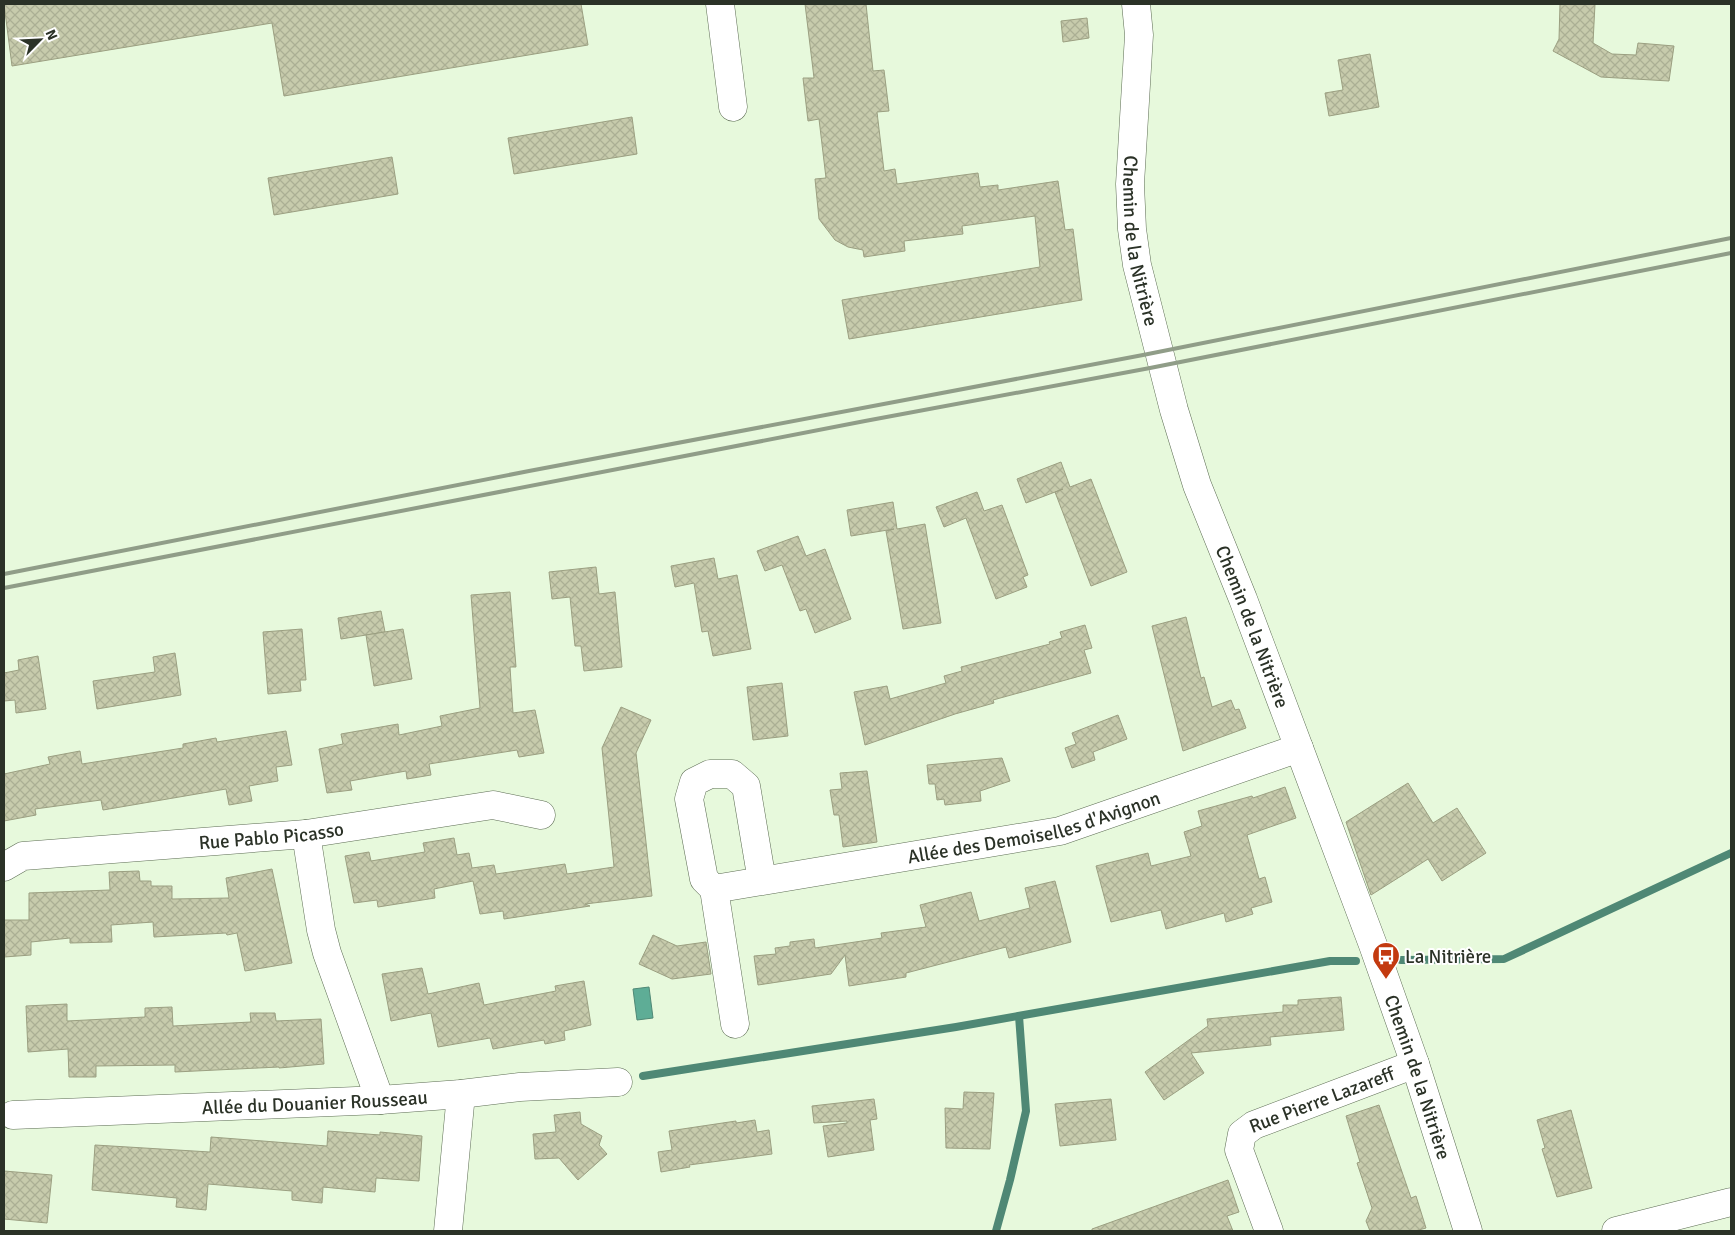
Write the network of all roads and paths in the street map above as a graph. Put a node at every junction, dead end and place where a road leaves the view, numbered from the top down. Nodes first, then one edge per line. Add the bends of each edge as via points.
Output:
1 (720, 4) edge
2 (1136, 4) edge
3 (733, 107) dead end
4 (1299, 748) junction
5 (541, 815) dead end
6 (306, 834) junction
7 (4, 867) edge
8 (762, 881) junction
9 (714, 889) junction
10 (735, 1024) dead end
11 (1415, 1064) junction
12 (618, 1082) dead end
13 (461, 1094) junction
14 (380, 1100) junction
15 (13, 1115) dead end
16 (1731, 1202) edge
17 (448, 1231) edge
18 (1269, 1231) edge
19 (1468, 1231) edge
20 (1616, 1231) edge

1 - 3 street
2 - 4 street, Chemin de la Nitrière via 1139,35 1130,184 1137,265 1174,410 1198,485
4 - 8 street, Allée des Demoiselles d'Avignon via 1060,831
4 - 11 street, Chemin de la Nitrière
5 - 6 street, Rue Pablo Picasso via 492,805
6 - 7 street, Rue Pablo Picasso via 23,856
6 - 14 street via 326,954
8 - 9 street, Allée des Demoiselles d'Avignon
8 - 9 street via 746,786 732,774 710,774 694,782 689,799 704,878
9 - 10 street
11 - 18 street, Rue Pierre Lazareff via 1254,1125 1242,1134 1239,1150
11 - 19 street, Chemin de la Nitrière
12 - 13 street, Allée du Douanier Rousseau
13 - 14 street, Allée du Douanier Rousseau
13 - 17 street
14 - 15 street, Allée du Douanier Rousseau
16 - 20 street

